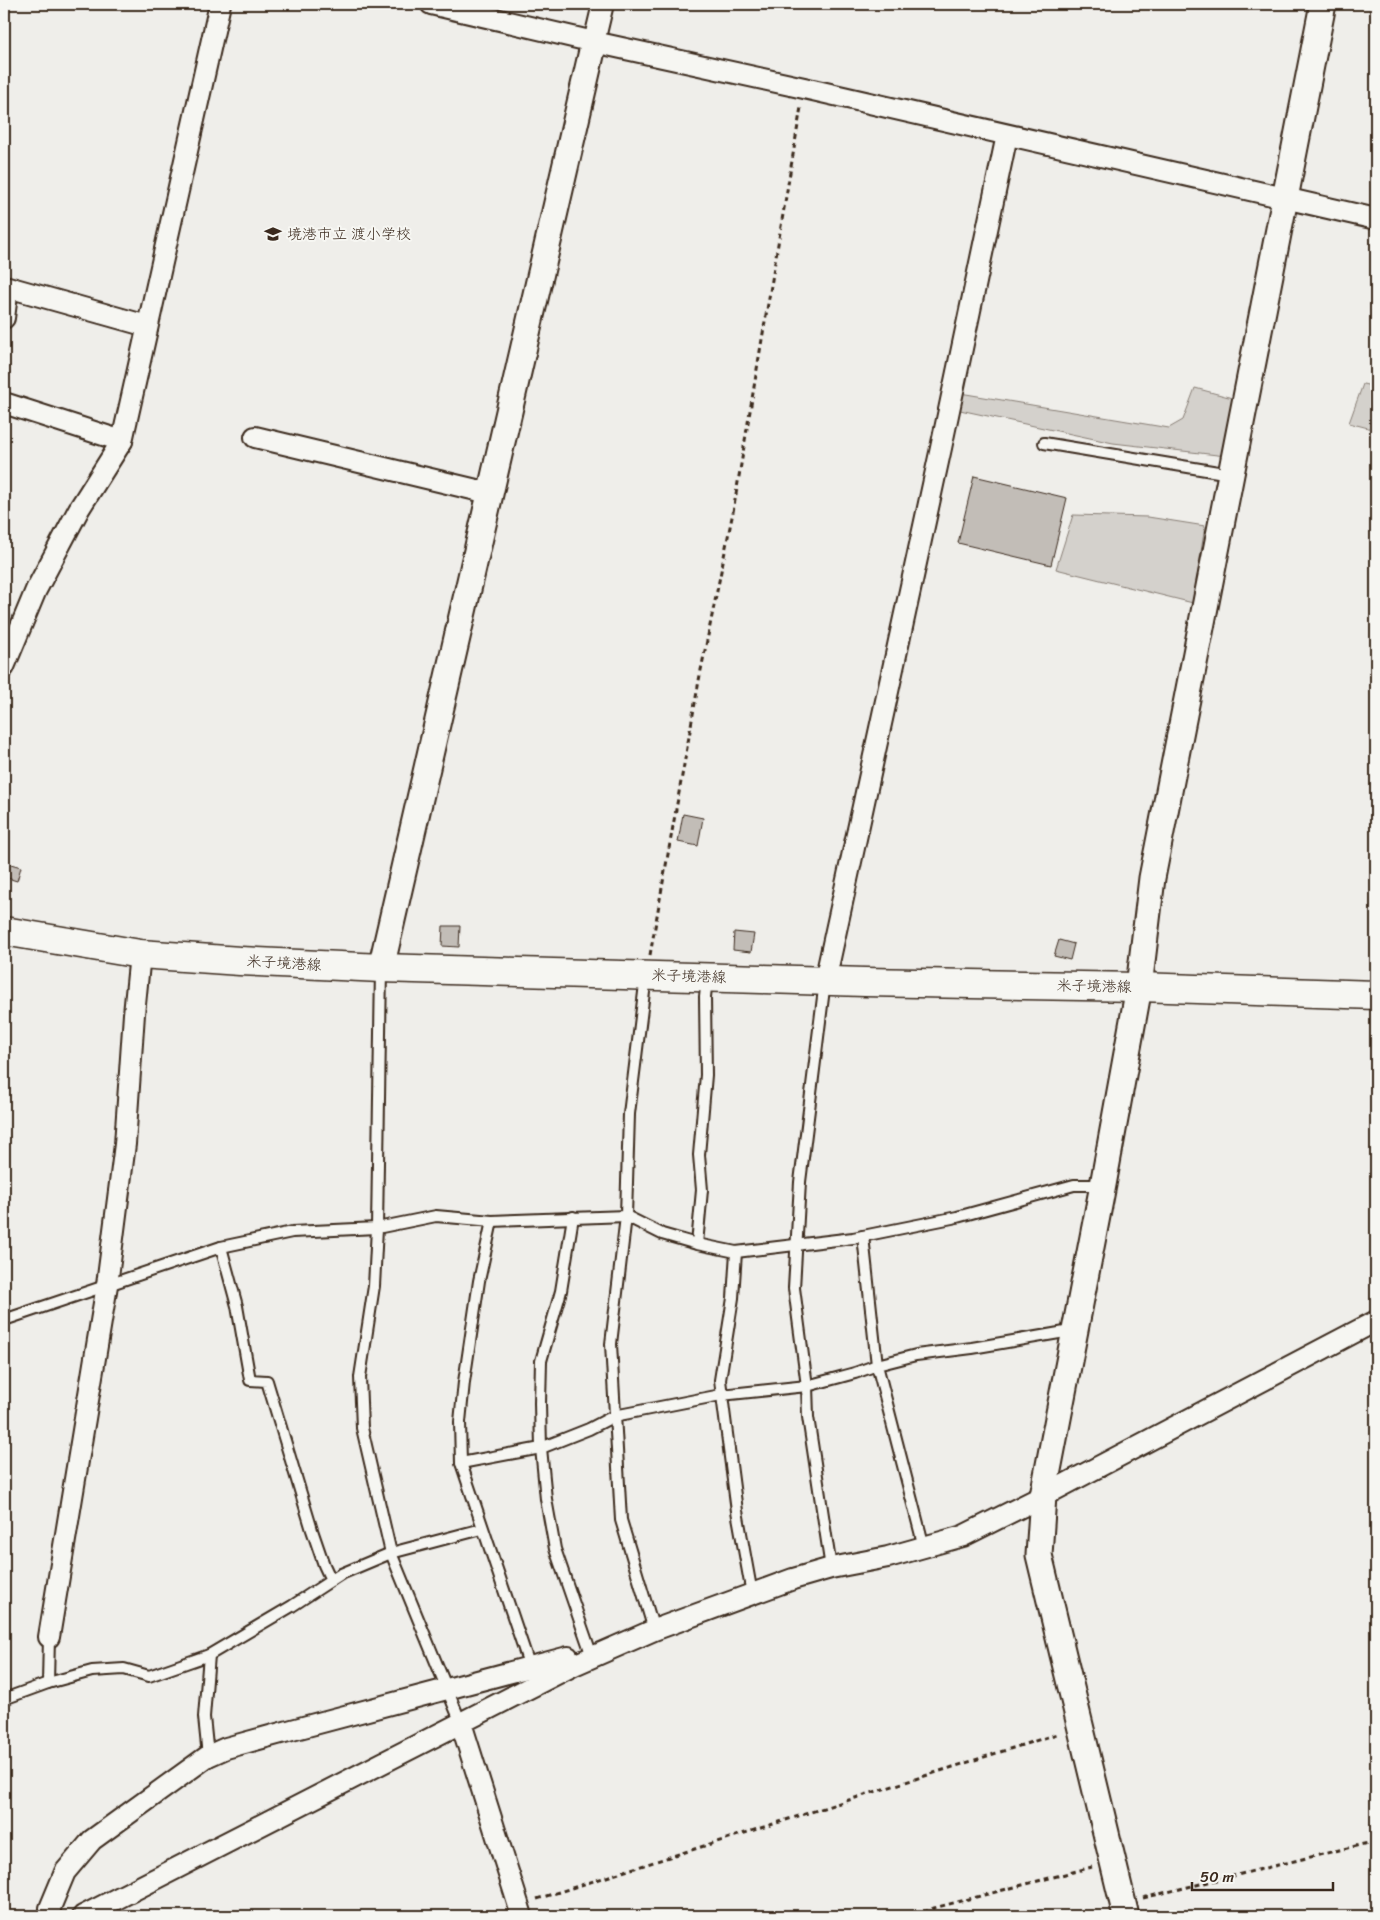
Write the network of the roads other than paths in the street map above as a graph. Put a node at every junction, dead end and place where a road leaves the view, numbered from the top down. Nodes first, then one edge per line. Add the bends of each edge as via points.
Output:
1 (220, 4) edge
2 (431, 4) edge
3 (603, 4) edge
4 (1323, 4) edge
5 (594, 42) junction
6 (1007, 135) junction
7 (1285, 199) junction
8 (1376, 219) edge
9 (4, 318) edge
10 (147, 326) junction
11 (4, 403) edge
12 (255, 437) dead end
13 (122, 440) junction
14 (1044, 443) dead end
15 (1231, 474) junction
16 (490, 493) junction
17 (4, 667) edge
18 (4, 931) edge
19 (140, 954) junction
20 (381, 968) junction
21 (646, 975) junction
22 (707, 977) junction
23 (825, 980) junction
24 (1139, 987) junction
25 (1376, 995) edge
26 (1103, 1185) junction
27 (626, 1216) junction
28 (573, 1217) junction
29 (492, 1221) junction
30 (376, 1228) junction
31 (862, 1236) junction
32 (697, 1244) junction
33 (796, 1245) junction
34 (221, 1247) junction
35 (736, 1252) junction
36 (107, 1285) junction
37 (4, 1320) edge
38 (1376, 1322) edge
39 (1075, 1333) junction
40 (877, 1365) junction
41 (807, 1386) junction
42 (721, 1395) junction
43 (614, 1416) junction
44 (541, 1448) junction
45 (461, 1463) junction
46 (1043, 1496) junction
47 (482, 1529) junction
48 (924, 1547) junction
49 (391, 1552) junction
50 (831, 1568) junction
51 (331, 1580) junction
52 (752, 1594) junction
53 (654, 1630) junction
54 (49, 1637) joint
55 (209, 1655) junction
56 (592, 1656) junction
57 (574, 1665) junction
58 (530, 1667) junction
59 (48, 1683) junction
60 (447, 1689) junction
61 (4, 1699) edge
62 (461, 1723) junction
63 (208, 1756) junction
64 (1124, 1910) edge
65 (520, 1911) edge
66 (50, 1916) edge
67 (82, 1916) edge

1 - 10 street
2 - 5 street
3 - 5 street
4 - 7 street
5 - 6 street
5 - 16 street
6 - 7 street
6 - 23 street
7 - 8 street
7 - 15 street
9 - 10 street via 8,287
10 - 13 street
11 - 13 street
12 - 16 street
13 - 17 street via 79,509 36,590
14 - 15 lane
15 - 24 street via 1152,878
16 - 20 street
18 - 19 main road, 米子境港線
19 - 20 main road, 米子境港線
19 - 36 street via 125,1144
20 - 21 main road, 米子境港線
20 - 30 lane
21 - 22 main road, 米子境港線
21 - 27 lane via 629,1114
22 - 23 main road, 米子境港線
22 - 32 lane via 706,1075 699,1154 702,1190
23 - 24 main road, 米子境港線
23 - 33 lane via 800,1182
24 - 25 main road, 米子境港線
24 - 26 street
26 - 31 lane via 1074,1185 957,1217
26 - 39 street
27 - 28 lane
27 - 32 lane via 662,1234
27 - 43 lane via 611,1344
28 - 29 lane
28 - 44 lane via 561,1291 541,1361
29 - 30 lane via 436,1216
29 - 45 lane via 479,1281 464,1382 460,1422
30 - 34 lane via 292,1232
30 - 49 lane via 374,1286 360,1378 361,1420
31 - 33 lane
31 - 40 lane
32 - 35 lane
33 - 35 lane
33 - 41 lane via 794,1288
34 - 36 lane
34 - 51 lane via 237,1306 250,1380 267,1381 312,1530
35 - 42 lane via 733,1298 720,1380
36 - 37 lane
36 - 54 street
38 - 46 street
39 - 40 lane via 916,1355
39 - 46 street
40 - 41 lane
40 - 48 lane
41 - 42 lane
41 - 50 lane via 808,1417
42 - 43 lane
42 - 52 lane
43 - 44 lane
43 - 53 lane via 621,1520
44 - 45 lane
44 - 56 lane via 546,1499 556,1549
45 - 47 lane
46 - 48 street via 963,1536
46 - 64 street via 1039,1555
47 - 49 lane
47 - 58 lane
48 - 50 street
49 - 51 lane
49 - 60 lane
50 - 52 street
51 - 55 lane
52 - 53 street
53 - 56 street
54 - 59 lane
55 - 59 lane via 149,1676 124,1669 92,1671
55 - 63 lane via 204,1717
56 - 57 street
57 - 58 street via 568,1657
57 - 62 street
58 - 60 street
59 - 61 lane
60 - 62 lane
60 - 63 street via 254,1740
62 - 65 street
62 - 67 street
63 - 66 street via 92,1840 65,1872 50,1908

